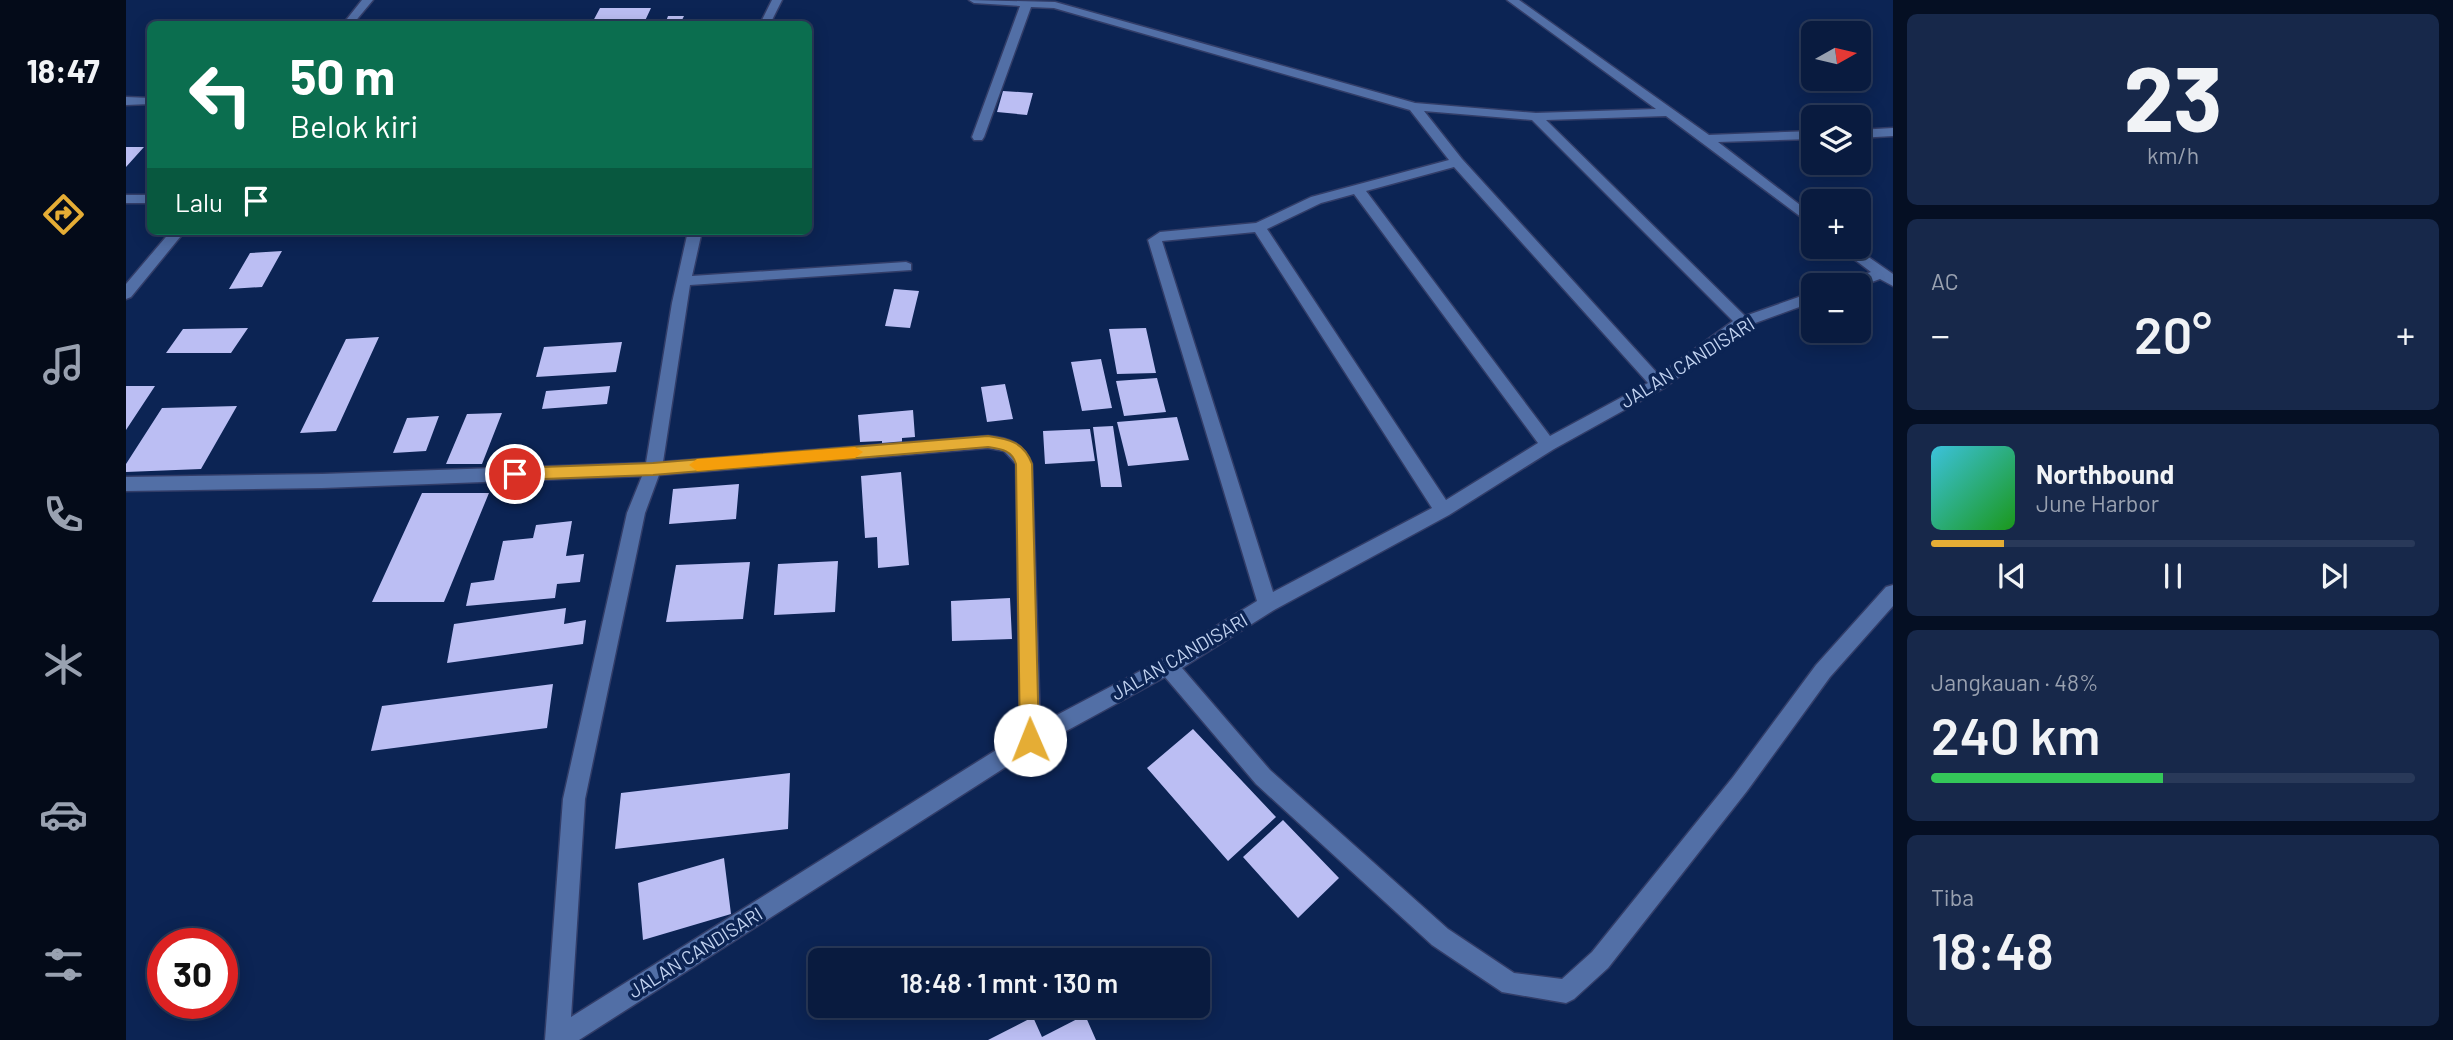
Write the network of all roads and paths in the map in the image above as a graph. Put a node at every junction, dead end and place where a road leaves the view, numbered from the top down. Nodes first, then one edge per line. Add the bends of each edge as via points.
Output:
1 (369, 0) edge
2 (777, 0) edge
3 (974, 0) edge
4 (1512, 0) edge
5 (1027, 3) junction
6 (351, 21) edge
7 (766, 21) edge
8 (126, 101) edge
9 (147, 101) edge
10 (1414, 107) junction
11 (1669, 112) junction
12 (1536, 117) junction
13 (1893, 132) edge
14 (1871, 133) edge
15 (1801, 135) edge
16 (978, 137) dead end
17 (1706, 139) junction
18 (1457, 162) junction
19 (1357, 188) junction
20 (126, 199) edge
21 (147, 200) edge
22 (1801, 213) edge
23 (1259, 227) junction
24 (175, 235) edge
25 (694, 235) edge
26 (1861, 259) edge
27 (906, 267) dead end
28 (1886, 277) edge
29 (684, 281) junction
30 (126, 294) edge
31 (1801, 301) edge
32 (1742, 322) junction
33 (1658, 384) junction
34 (1548, 445) junction
35 (653, 469) junction
36 (126, 484) edge
37 (1443, 510) junction
38 (1893, 593) edge
39 (1267, 604) junction
40 (1168, 666) junction
41 (1030, 740) junction
42 (557, 1040) edge

1 - 6 street
2 - 7 street
3 - 5 street
4 - 11 street
5 - 10 street via 1055,5
5 - 16 street
8 - 9 street
10 - 12 street
10 - 18 street
11 - 12 street
11 - 17 street
12 - 32 street
13 - 14 street
15 - 17 street
17 - 22 street
18 - 19 street
18 - 33 street
19 - 23 street
19 - 34 street
20 - 21 street
23 - 37 street
23 - 39 street via 1154,240
24 - 30 street
25 - 29 street
26 - 28 street
27 - 29 street
29 - 35 street
31 - 32 street, JALAN CANDISARI
32 - 33 street, JALAN CANDISARI
33 - 34 street, JALAN CANDISARI
34 - 37 street, JALAN CANDISARI
35 - 36 street
35 - 41 street via 988,442 1021,453
35 - 42 street via 636,513 575,799
37 - 39 street, JALAN CANDISARI
38 - 40 street via 1823,671 1600,960 1566,991 1510,985 1440,937 1263,777
39 - 40 street, JALAN CANDISARI
40 - 41 street, JALAN CANDISARI
41 - 42 street, JALAN CANDISARI

